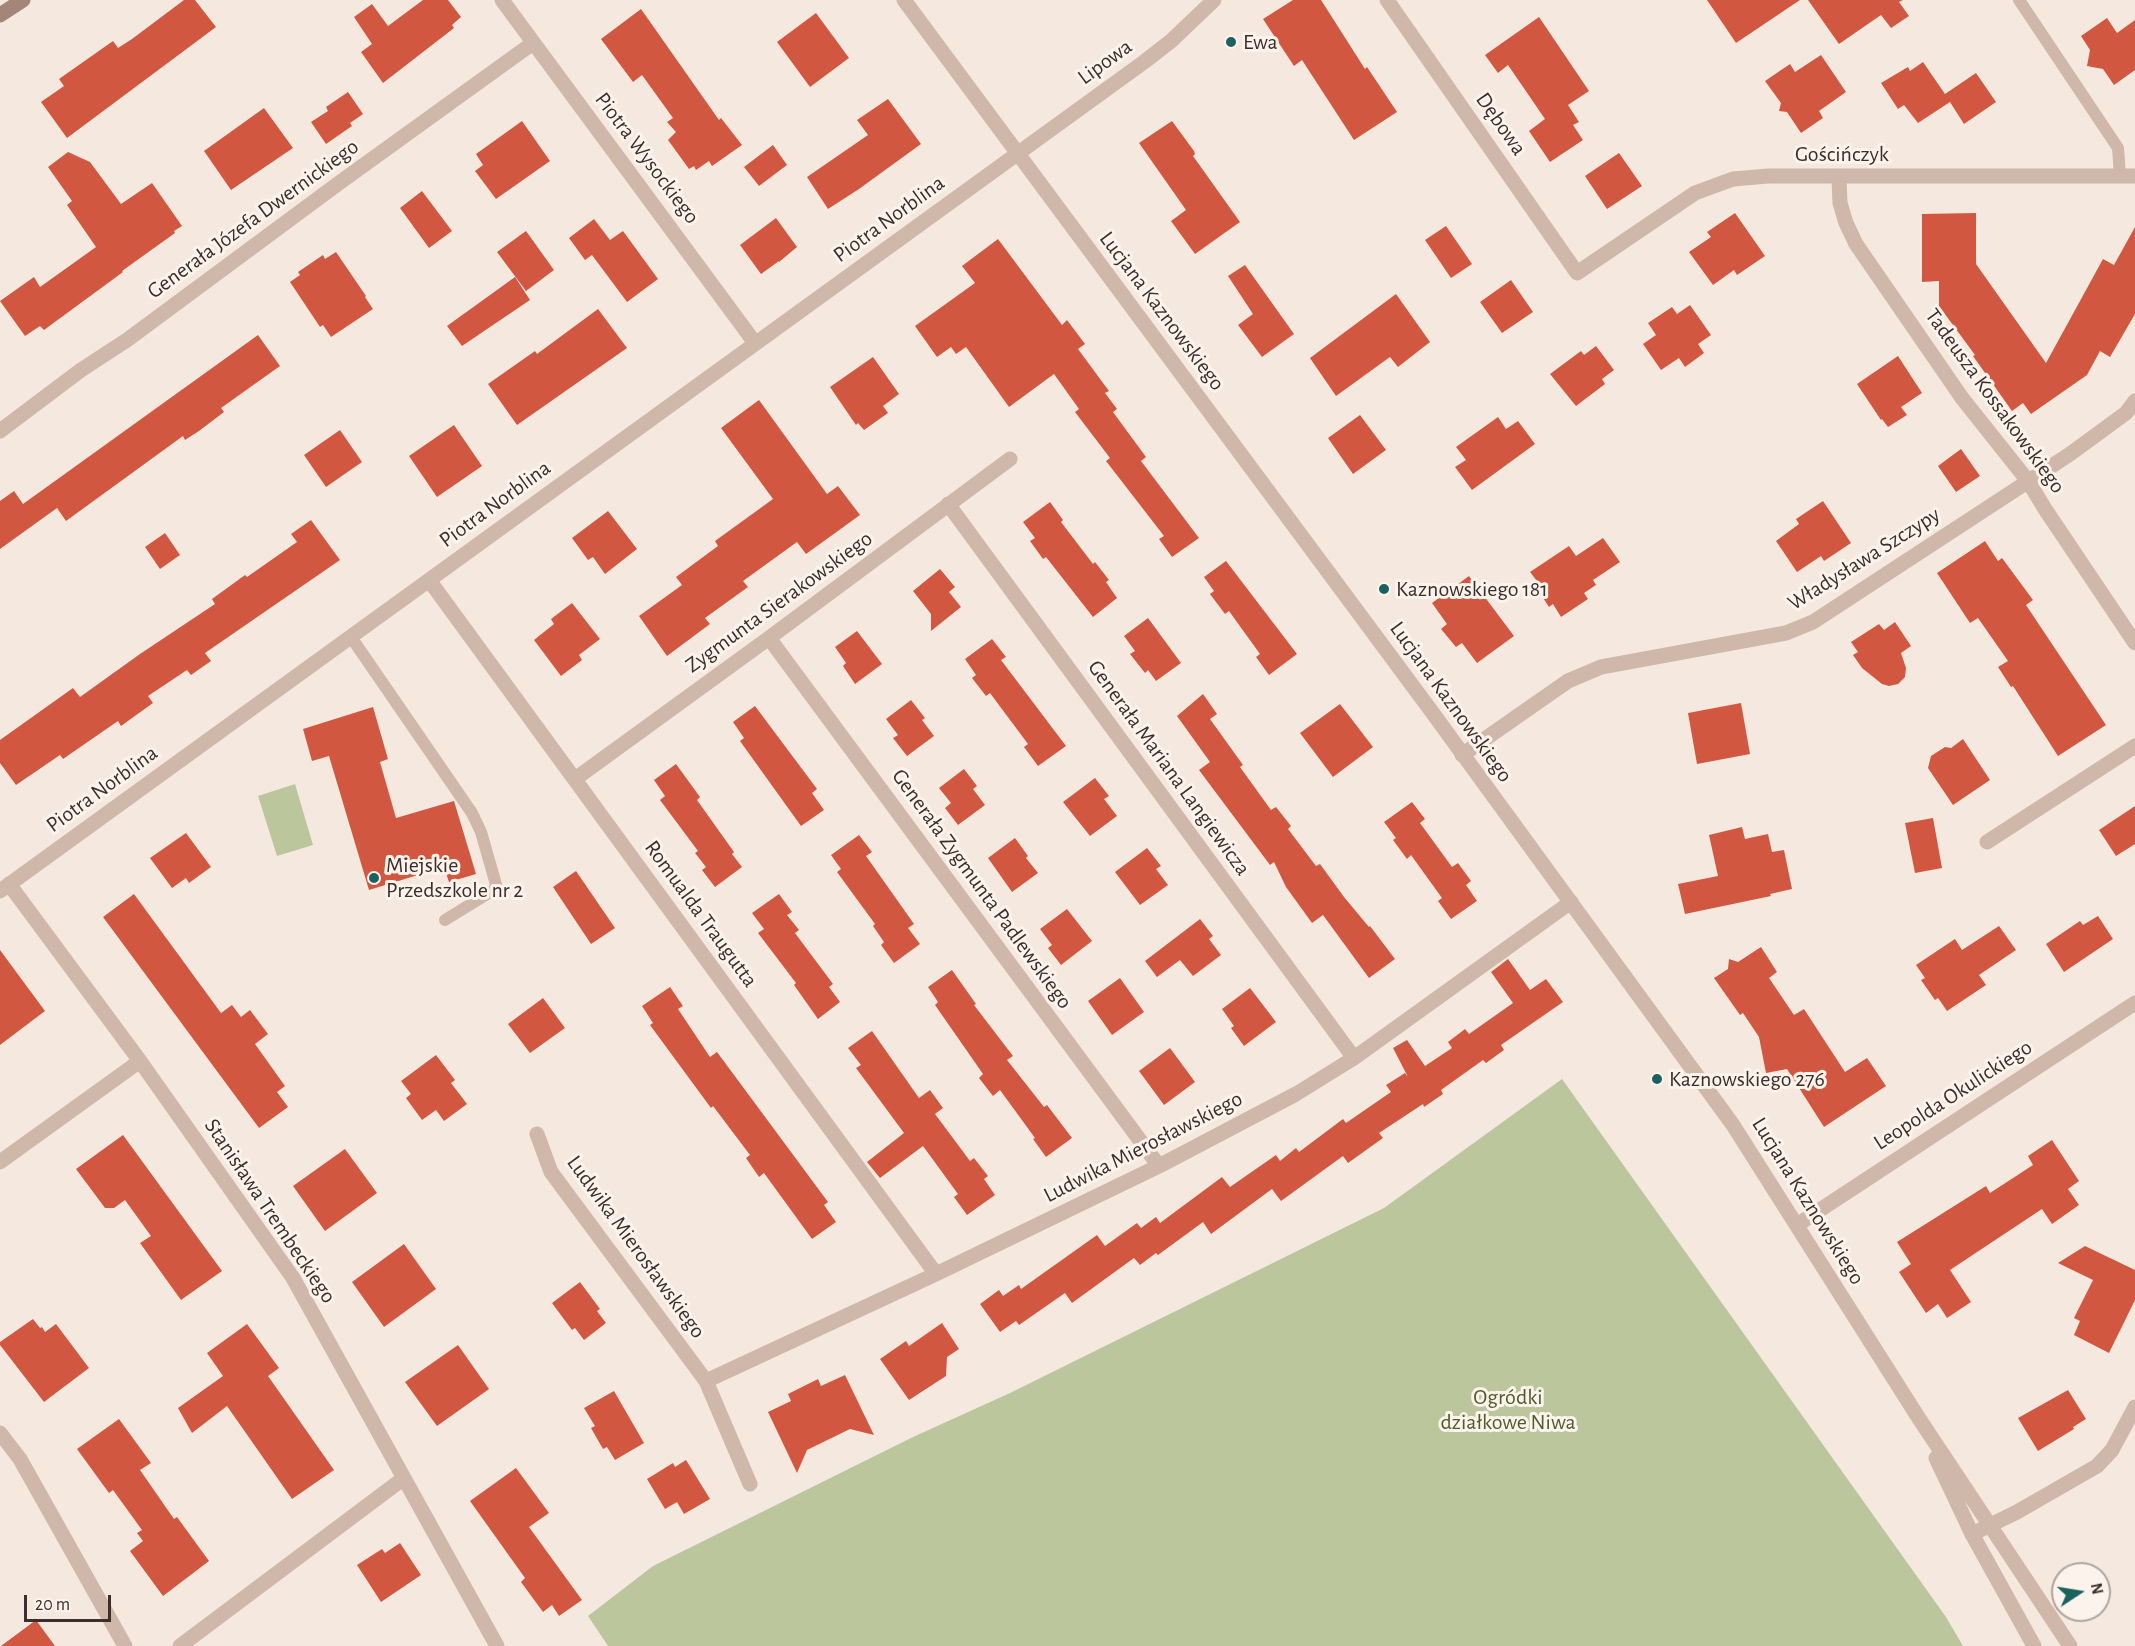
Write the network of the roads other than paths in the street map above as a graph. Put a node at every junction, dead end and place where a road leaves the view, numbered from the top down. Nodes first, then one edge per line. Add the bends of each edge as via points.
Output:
1 (23, 0) edge
2 (502, 0) edge
3 (904, 0) edge
4 (1214, 0) edge
5 (1387, 0) edge
6 (2019, 0) edge
7 (0, 15) edge
8 (533, 44) junction
9 (1018, 153) junction
10 (2128, 176) edge
11 (1839, 177) junction
12 (1577, 273) joint
13 (755, 343) junction
14 (2135, 401) edge
15 (0, 431) edge
16 (1010, 459) dead end
17 (2028, 481) junction
18 (948, 504) junction
19 (429, 580) junction
20 (351, 637) junction
21 (769, 638) junction
22 (2135, 643) edge
23 (2135, 746) edge
24 (1462, 754) junction
25 (574, 779) junction
26 (1987, 842) dead end
27 (5, 888) edge
28 (1572, 902) junction
29 (445, 920) dead end
30 (2135, 1003) edge
31 (1354, 1058) junction
32 (140, 1061) junction
33 (537, 1134) dead end
34 (0, 1162) edge
35 (1159, 1166) junction
36 (1797, 1225) junction
37 (936, 1274) junction
38 (706, 1382) junction
39 (2135, 1407) edge
40 (1918, 1417) junction
41 (0, 1433) edge
42 (404, 1478) junction
43 (750, 1484) dead end
44 (1990, 1525) junction
45 (1972, 1534) junction
46 (124, 1646) edge
47 (180, 1646) edge
48 (497, 1646) edge
49 (2034, 1646) edge
50 (2070, 1646) edge

1 - 7 main road
2 - 8 street, Piotra Wysockiego
3 - 9 street, Lucjana Kaznowskiego
4 - 9 street, Lipowa via 1171,41
5 - 12 street, Dębowa
6 - 10 lane via 2118,148
8 - 13 street, Piotra Wysockiego
8 - 15 street, Generała Józefa Dwernickiego
9 - 13 street, Piotra Norblina
9 - 24 street, Lucjana Kaznowskiego
10 - 11 street, Gościńczyk
11 - 12 street, Gościńczyk via 1751,177 1716,184 1695,193
11 - 17 street, Tadeusza Kossakowskiego via 1840,203 1857,244 1962,398
13 - 19 street, Piotra Norblina
14 - 17 street, Władysława Szczypy via 2116,420
16 - 18 street, Zygmunta Sierakowskiego
17 - 22 street, Tadeusza Kossakowskiego
17 - 24 street, Władysława Szczypy via 1813,622 1786,633 1601,667 1568,681
18 - 21 street, Zygmunta Sierakowskiego
18 - 31 street, Generała Mariana Langiewicza
19 - 20 street, Piotra Norblina
19 - 25 street, Romualda Traugutta
20 - 27 street, Piotra Norblina
20 - 29 lane via 472,813 481,832 497,888
21 - 25 street, Zygmunta Sierakowskiego
21 - 35 street, Generała Zygmunta Padlewskiego
23 - 26 street
24 - 28 street, Lucjana Kaznowskiego
25 - 37 street, Romualda Traugutta
27 - 32 street, Stanisława Trembeckiego
28 - 31 street, Ludwika Mierosławskiego
28 - 36 street, Lucjana Kaznowskiego via 1733,1125
30 - 36 street, Leopolda Okulickiego
31 - 35 street, Ludwika Mierosławskiego via 1296,1094
32 - 34 street
32 - 42 street, Stanisława Trembeckiego via 293,1278
33 - 38 street, Ludwika Mierosławskiego via 551,1172
35 - 37 street, Ludwika Mierosławskiego
36 - 40 street, Lucjana Kaznowskiego
37 - 38 street, Ludwika Mierosławskiego
38 - 43 street, Ludwika Mierosławskiego
39 - 44 street via 2112,1450 2097,1466
40 - 44 street, Lucjana Kaznowskiego
40 - 45 street, Lucjana Kaznowskiego
41 - 46 street via 20,1459
42 - 47 street
42 - 48 street, Stanisława Trembeckiego
44 - 45 street
44 - 50 street, Lucjana Kaznowskiego
45 - 49 street, Lucjana Kaznowskiego

